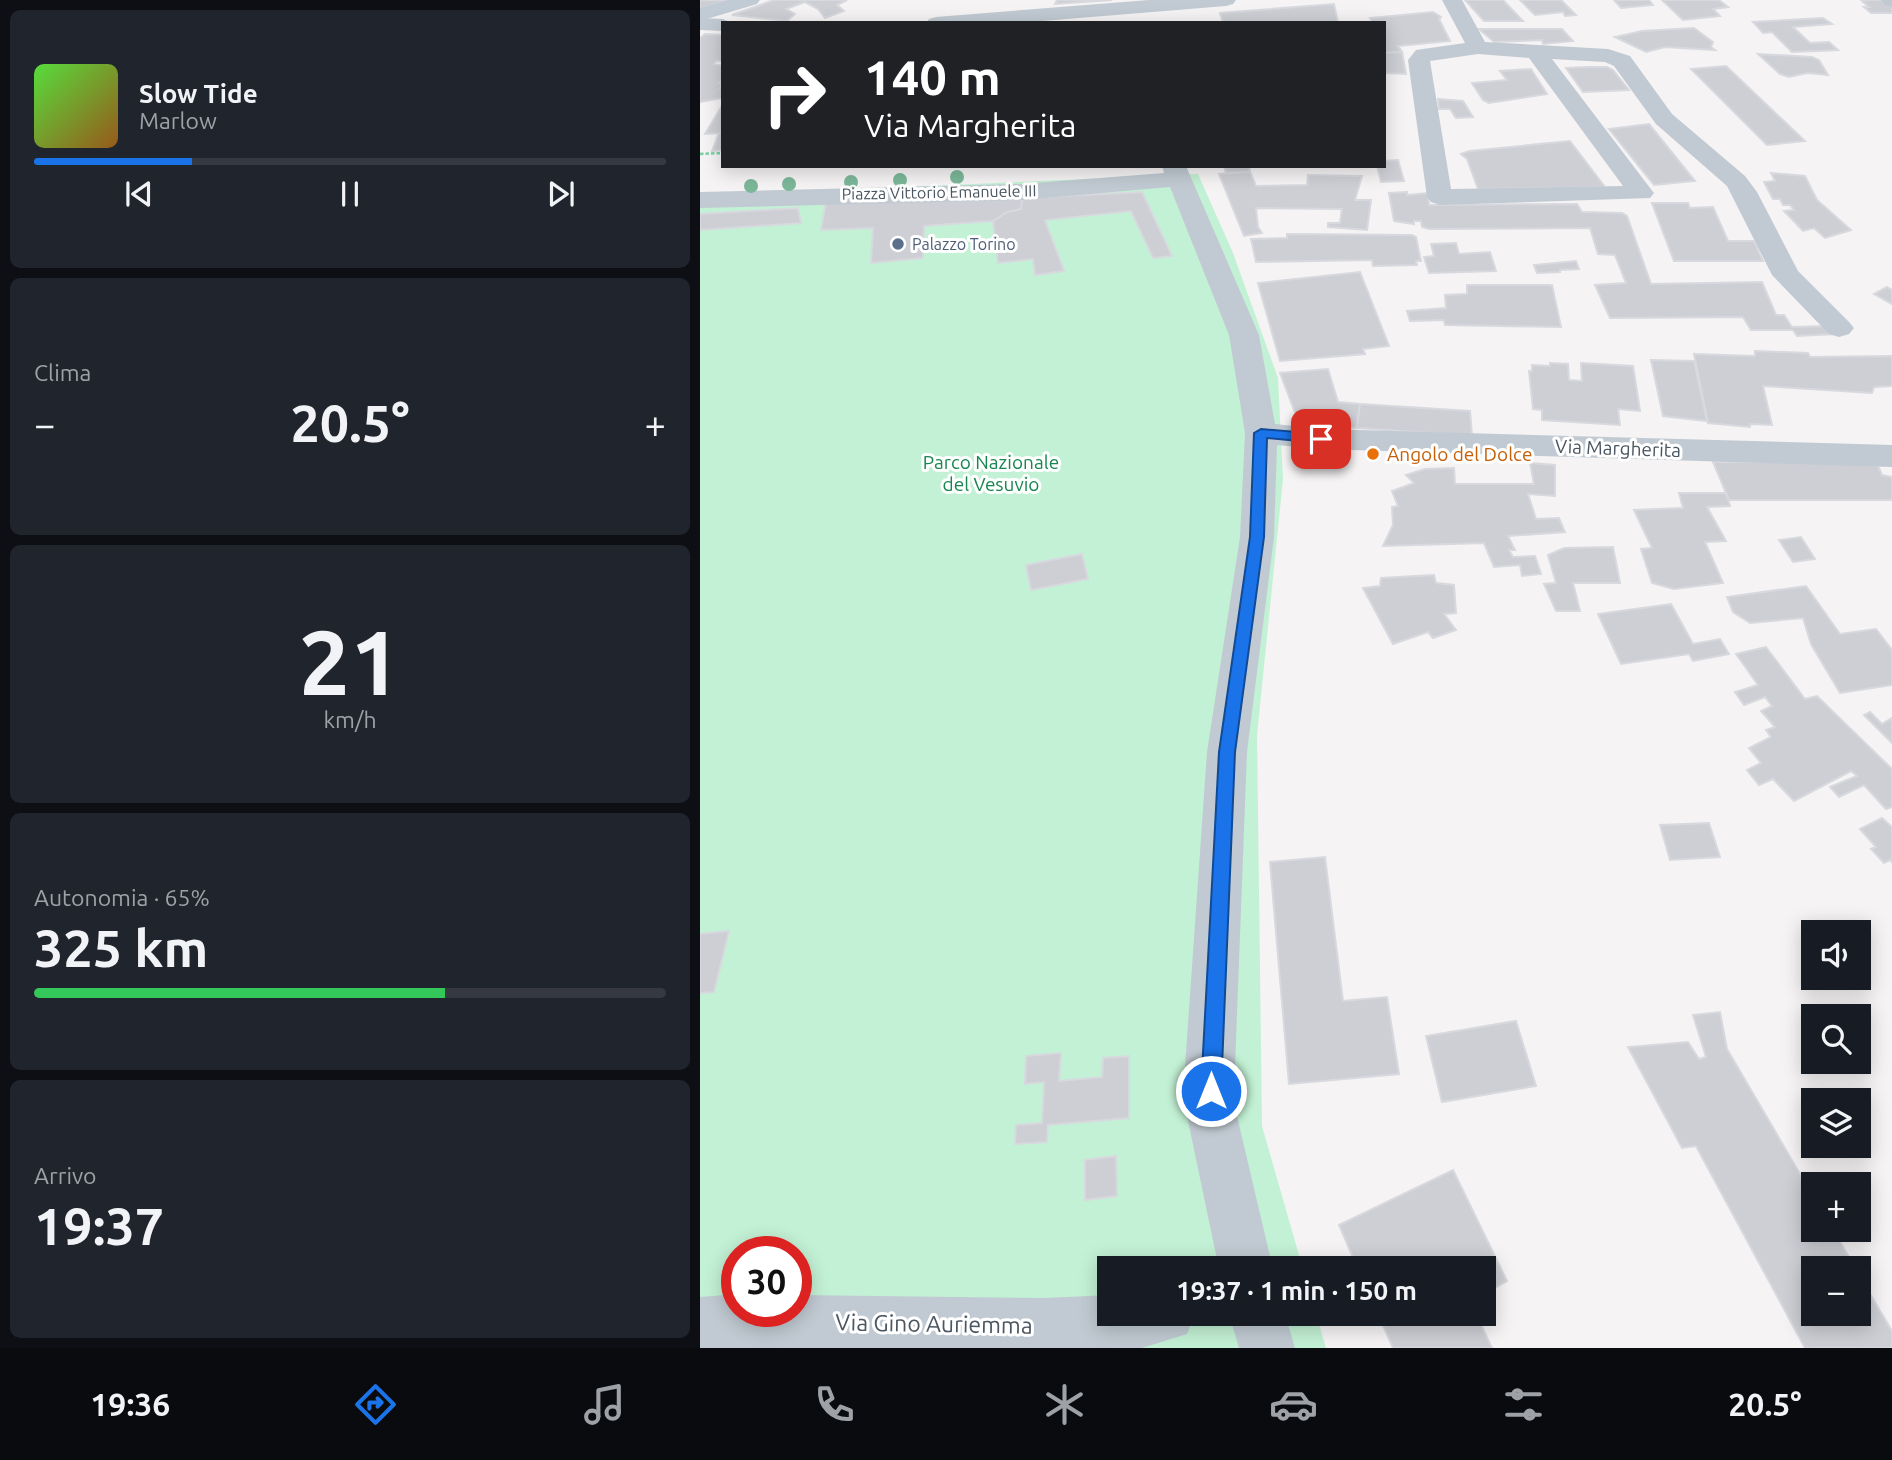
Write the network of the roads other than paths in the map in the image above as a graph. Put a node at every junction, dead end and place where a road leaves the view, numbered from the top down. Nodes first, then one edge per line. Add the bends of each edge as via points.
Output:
1 (750, 0) edge
2 (1226, 0) edge
3 (1452, 0) edge
4 (1134, 10) edge
5 (700, 15) edge
6 (966, 21) edge
7 (700, 24) edge
8 (721, 25) edge
9 (1478, 48) junction
10 (1535, 51) junction
11 (1177, 172) edge
12 (700, 200) edge
13 (1839, 328) dead end
14 (1261, 433) junction
15 (1892, 456) edge
16 (1242, 1256) edge
17 (1097, 1323) edge
18 (1261, 1326) edge
19 (727, 1332) edge
20 (1268, 1348) edge

1 - 5 street
2 - 4 street
3 - 9 street
4 - 6 street
7 - 8 street
9 - 10 street
9 - 10 street via 1424,55 1419,60 1440,197 1641,193
10 - 13 street via 1608,55 1622,61 1664,119 1744,192 1786,275
11 - 12 street, Piazza Vittorio Emanuele III via 1022,192
11 - 14 street via 1244,335
14 - 15 street, Via Margherita via 1321,439
14 - 16 street via 1257,537 1227,752 1210,1067 1212,1116
17 - 19 street, Via Gino Auriemma
18 - 20 street

